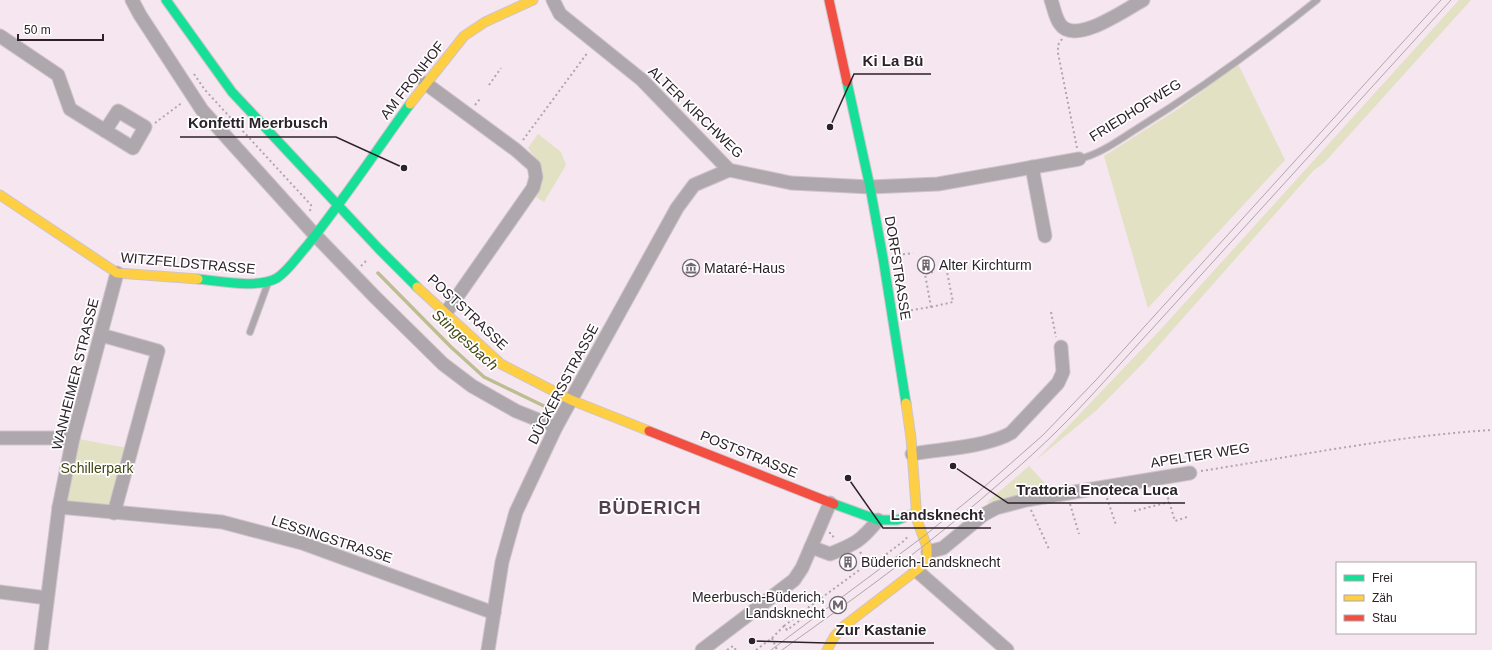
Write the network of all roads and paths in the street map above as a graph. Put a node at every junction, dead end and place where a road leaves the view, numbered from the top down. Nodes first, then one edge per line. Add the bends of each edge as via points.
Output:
1 (132, 0) edge
2 (166, 0) edge
3 (533, 0) edge
4 (553, 0) edge
5 (829, 0) edge
6 (1052, 0) edge
7 (1143, 0) edge
8 (1317, 0) edge
9 (509, 4) edge
10 (1068, 30) junction
11 (0, 36) edge
12 (596, 41) junction
13 (502, 68) dead end
14 (193, 72) dead end
15 (425, 83) junction
16 (489, 85) dead end
17 (192, 95) junction
18 (145, 127) junction
19 (105, 131) junction
20 (516, 150) junction
21 (1079, 159) junction
22 (1032, 167) junction
23 (729, 170) junction
24 (870, 187) junction
25 (0, 195) edge
26 (336, 204) junction
27 (311, 230) junction
28 (1044, 236) dead end
29 (379, 249) junction
30 (945, 262) dead end
31 (933, 272) dead end
32 (117, 274) junction
33 (353, 274) junction
34 (268, 282) junction
35 (931, 307) junction
36 (1051, 312) dead end
37 (445, 314) junction
38 (892, 314) junction
39 (250, 332) dead end
40 (101, 335) junction
41 (1061, 347) joint
42 (571, 400) junction
43 (556, 427) junction
44 (1492, 430) edge
45 (0, 438) edge
46 (73, 438) junction
47 (912, 454) junction
48 (1190, 473) joint
49 (1161, 478) junction
50 (1103, 487) junction
51 (1066, 494) junction
52 (1026, 500) junction
53 (1169, 502) junction
54 (830, 503) junction
55 (59, 508) junction
56 (1134, 511) dead end
57 (114, 513) junction
58 (917, 516) junction
59 (1187, 517) dead end
60 (878, 520) junction
61 (1116, 525) dead end
62 (1079, 534) dead end
63 (811, 547) junction
64 (927, 547) junction
65 (1049, 549) dead end
66 (881, 561) dead end
67 (872, 568) dead end
68 (916, 570) junction
69 (794, 580) junction
70 (0, 592) edge
71 (47, 598) junction
72 (813, 604) junction
73 (810, 612) dead end
74 (494, 613) junction
75 (784, 626) junction
76 (772, 638) junction
77 (41, 650) edge
78 (488, 650) edge
79 (702, 650) edge
80 (727, 650) edge
81 (736, 650) edge
82 (756, 650) edge
83 (777, 650) edge
84 (826, 650) edge
85 (1007, 650) edge

1 - 17 street
2 - 26 street, POSTSTRASSE via 232,92
3 - 9 street, AM FRONHOF
4 - 12 street, ALTER KIRCHWEG via 560,14
5 - 24 street, DORFSTRASSE
6 - 10 street via 1060,24
7 - 10 street via 1087,29 1077,32
8 - 21 lane, FRIEDHOFWEG via 1178,103 1097,153
9 - 15 street, AM FRONHOF via 464,36
10 - 21 path via 1058,45 1058,53
11 - 19 street via 58,75 70,109
12 - 20 path
12 - 23 street, ALTER KIRCHWEG via 642,80
13 - 16 path
14 - 27 path via 205,90 311,205
15 - 20 street
15 - 26 street, AM FRONHOF
17 - 18 path via 156,122
17 - 27 street via 202,110
18 - 19 street via 118,110
18 - 19 street via 133,148
20 - 37 street via 534,166 536,177 533,188
21 - 22 street, FRIEDHOFWEG
22 - 24 street, FRIEDHOFWEG via 938,184
22 - 28 street
23 - 24 street, ALTER KIRCHWEG via 791,183
23 - 42 street, DÜCKERSSTRASSE via 694,185 677,208
24 - 38 street, DORFSTRASSE
25 - 32 street, WITZFELDSTRASSE
26 - 27 street, WITZFELDSTRASSE
26 - 29 street, POSTSTRASSE
27 - 33 street
27 - 34 street, WITZFELDSTRASSE via 288,268
29 - 33 path
29 - 37 street, POSTSTRASSE
30 - 35 path via 953,302
31 - 35 path via 925,274
32 - 34 street, WITZFELDSTRASSE
32 - 40 street, WANHEIMER STRASSE
33 - 43 street via 443,364 472,386 516,411
34 - 39 lane
35 - 38 path
36 - 41 path via 1055,334
37 - 42 street, POSTSTRASSE via 500,364
38 - 47 street, DORFSTRASSE
40 - 46 street, WANHEIMER STRASSE
40 - 57 street via 158,351
41 - 47 street via 1063,372 1058,383 1011,433 988,442
42 - 43 street, DÜCKERSSTRASSE
42 - 54 street, POSTSTRASSE
43 - 74 street, DÜCKERSSTRASSE via 516,512 502,562
44 - 48 path, APELTER WEG via 1402,439
45 - 46 street
46 - 55 street, WANHEIMER STRASSE
47 - 58 street, DORFSTRASSE
48 - 49 street, APELTER WEG
49 - 50 street, APELTER WEG
49 - 53 path
50 - 51 street, APELTER WEG
50 - 61 path
51 - 52 street, APELTER WEG
51 - 62 path
52 - 64 street, APELTER WEG via 989,511 943,548
52 - 65 path
53 - 56 path
53 - 59 path via 1175,521
54 - 60 street, POSTSTRASSE
54 - 63 street
55 - 57 street, LESSINGSTRASSE
55 - 71 street, WANHEIMER STRASSE
57 - 74 street, LESSINGSTRASSE via 222,522 288,540
58 - 60 street, POSTSTRASSE
58 - 64 street, DORFSTRASSE
58 - 66 path via 905,540 880,559
60 - 63 street via 865,537 854,545 830,554
63 - 69 street
64 - 68 street via 926,562
67 - 72 path via 869,563
68 - 84 street via 844,626
68 - 85 street
69 - 72 path
69 - 79 street
70 - 71 street
71 - 77 street, WANHEIMER STRASSE
72 - 75 path
73 - 75 path via 787,630
74 - 78 street, DÜCKERSSTRASSE
75 - 76 path
76 - 82 path
76 - 83 path
80 - 81 path via 733,646

